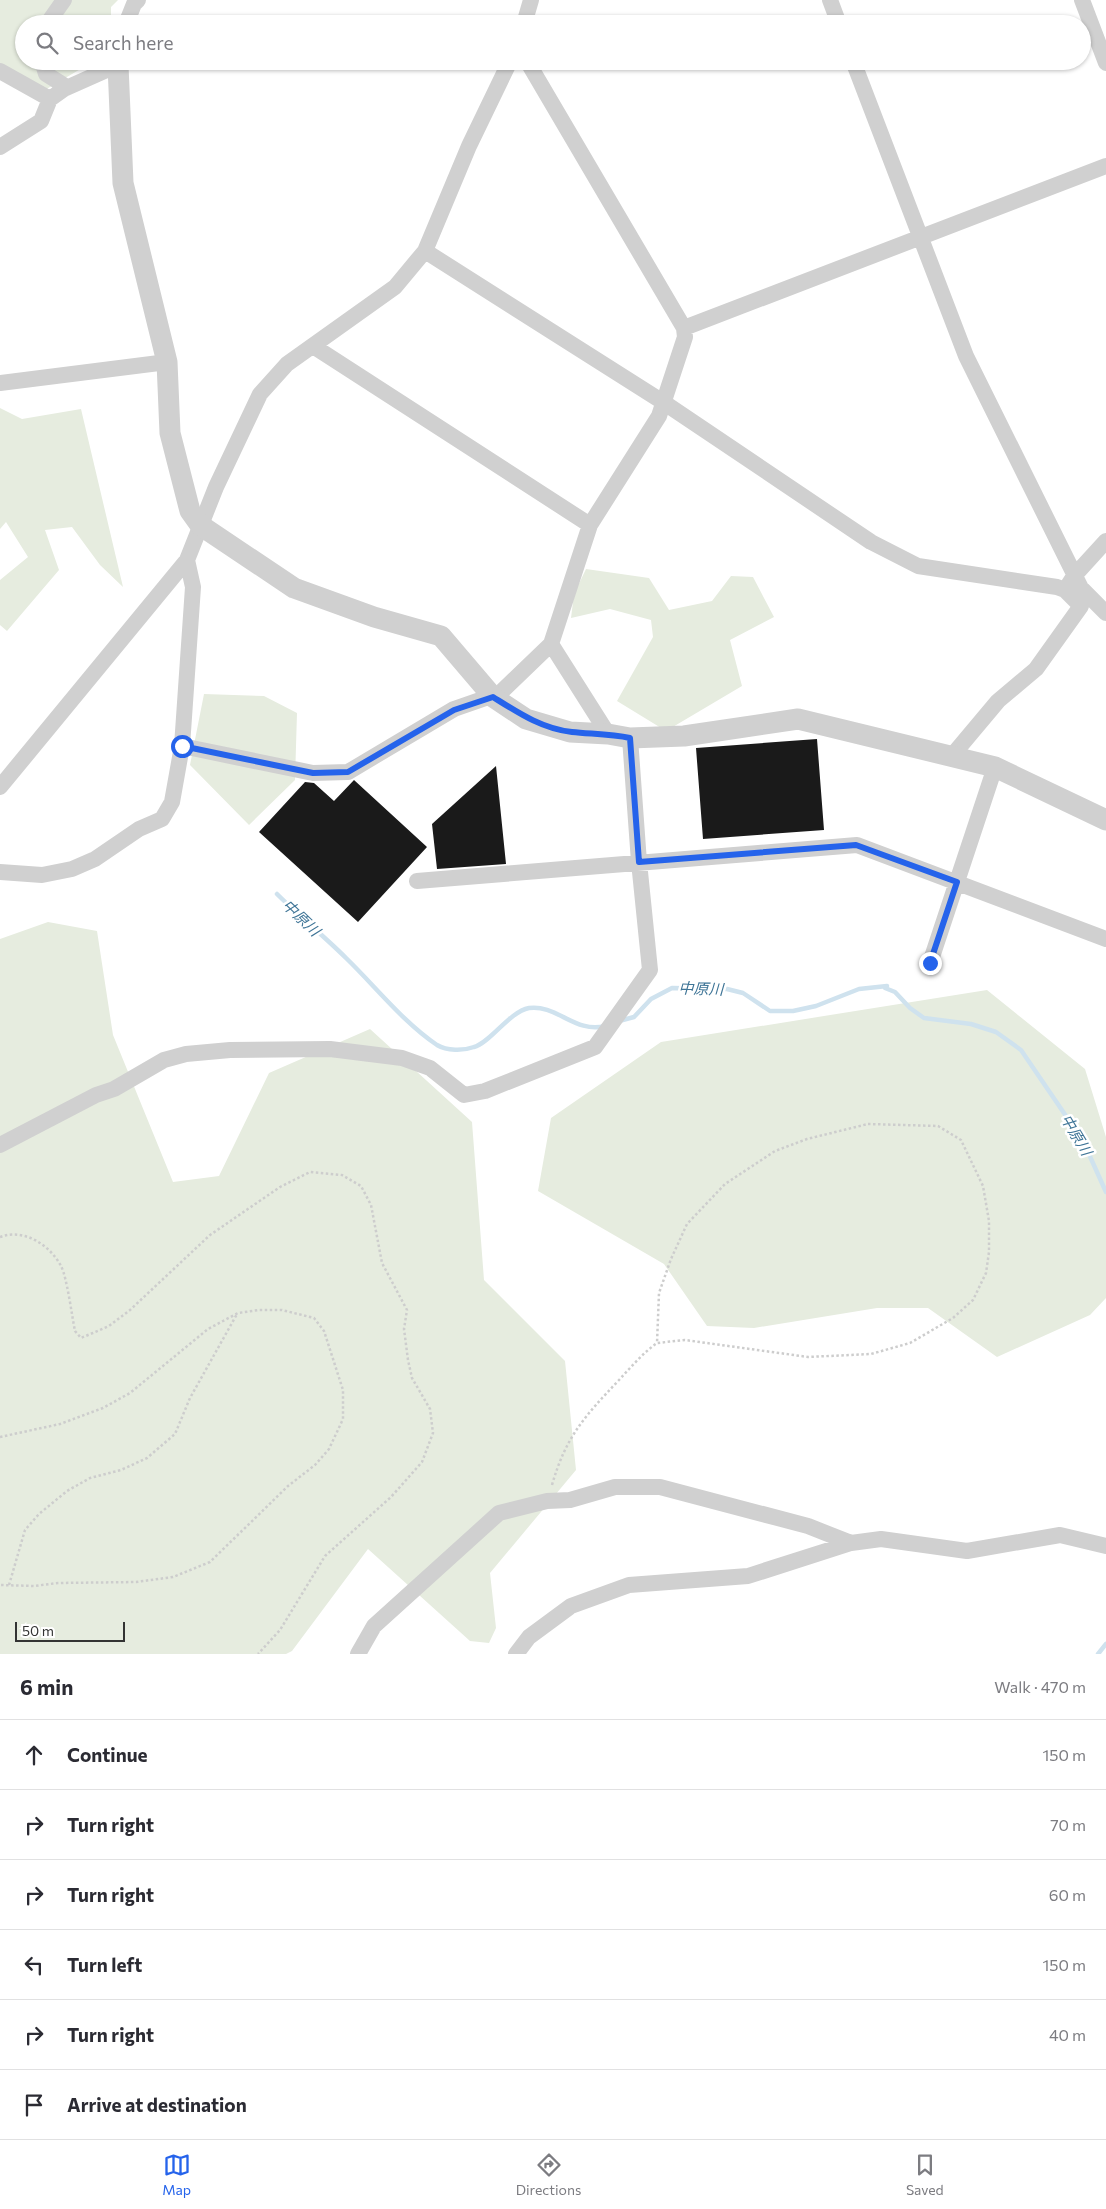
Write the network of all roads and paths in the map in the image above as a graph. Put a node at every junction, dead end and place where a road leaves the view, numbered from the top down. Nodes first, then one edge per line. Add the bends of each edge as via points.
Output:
1 (64, 0) edge
2 (138, 0) edge
3 (531, 0) edge
4 (830, 0) edge
5 (1082, 0) edge
6 (53, 15) edge
7 (130, 15) edge
8 (527, 15) edge
9 (836, 15) edge
10 (1088, 15) edge
11 (1091, 24) edge
12 (1106, 63) edge
13 (45, 70) edge
14 (103, 70) edge
15 (118, 70) edge
16 (506, 70) edge
17 (532, 70) edge
18 (856, 70) edge
19 (0, 72) edge
20 (64, 89) junction
21 (50, 99) junction
22 (0, 147) edge
23 (1106, 166) edge
24 (921, 238) junction
25 (425, 250) junction
26 (684, 328) junction
27 (313, 346) junction
28 (167, 362) junction
29 (0, 382) edge
30 (662, 402) junction
31 (200, 525) junction
32 (590, 525) junction
33 (1106, 541) edge
34 (187, 560) junction
35 (1074, 576) junction
36 (1065, 590) junction
37 (1106, 613) edge
38 (550, 644) junction
39 (493, 697) junction
40 (608, 734) junction
41 (630, 738) junction
42 (182, 746) junction
43 (951, 757) junction
44 (995, 767) junction
45 (0, 787) edge
46 (1106, 820) edge
47 (639, 862) junction
48 (0, 872) edge
49 (418, 881) dead end
50 (957, 882) junction
51 (1106, 939) edge
52 (930, 963) dead end
53 (0, 1145) edge
54 (0, 1237) edge
55 (238, 1313) junction
56 (658, 1343) junction
57 (0, 1437) edge
58 (547, 1501) junction
59 (851, 1543) junction
60 (1106, 1546) edge
61 (0, 1585) edge
62 (9, 1585) junction
63 (258, 1654) edge
64 (358, 1654) edge
65 (516, 1654) edge

1 - 6 street
2 - 7 street
3 - 8 street
4 - 9 street
5 - 10 street
11 - 12 street
13 - 20 street
14 - 20 street
15 - 28 street via 124,183
16 - 25 street via 468,146
17 - 26 street
18 - 24 street
19 - 21 street
20 - 21 street
21 - 22 street via 41,121
23 - 24 street
24 - 26 street
24 - 35 street via 966,356
25 - 27 street via 395,287
25 - 30 street
26 - 30 street via 685,337
27 - 31 street via 287,364 260,394
27 - 32 street
28 - 29 street
28 - 31 street via 170,433 190,511
30 - 32 street via 659,416
30 - 36 street via 872,542 918,566 1057,586
31 - 34 street
31 - 39 street via 294,588 374,617 441,636
32 - 38 street
33 - 35 street
34 - 42 street via 192,587
34 - 45 street
35 - 36 street
35 - 37 street via 1081,588
36 - 43 street via 1081,606 1036,669 998,701
38 - 39 street
38 - 40 street
39 - 40 street via 526,718 570,732
39 - 42 street via 454,710 348,772 313,773
40 - 41 street
41 - 43 street via 684,736 798,718
41 - 47 street
42 - 48 street via 172,802 162,819 72,869 42,876
43 - 44 street
44 - 46 street
44 - 50 street
47 - 49 street
47 - 50 street via 856,845
47 - 53 street via 650,970 596,1047 485,1091 464,1094 430,1068 402,1058 330,1049 186,1054 164,1060 114,1089 96,1094
50 - 51 street
50 - 52 street
54 - 63 path via 23,1235 48,1248 62,1268 75,1332 80,1338 109,1326 210,1235 280,1187 310,1172 342,1174 361,1186 371,1205 382,1263 406,1310 404,1329 408,1360 412,1378 430,1410 433,1433 422,1462 391,1497 325,1556 280,1630
55 - 57 path via 208,1329 130,1393 103,1408 60,1424
55 - 62 path via 190,1398 175,1434 147,1458 121,1470 90,1478 67,1491 39,1514 26,1530
55 - 62 path via 282,1310 314,1318 324,1330 343,1390 343,1419 329,1450 210,1562 173,1576 136,1582
56 - 56 path via 659,1293 687,1224 733,1178 775,1151 807,1139 868,1124 938,1126 961,1140 983,1186 989,1221 989,1252 986,1273 972,1300 953,1318 910,1343 872,1354 808,1357 685,1340
56 - 58 path via 572,1433 558,1462
58 - 59 street via 570,1500 615,1487 660,1487 808,1526
58 - 64 street via 499,1514 374,1626
59 - 60 street via 881,1540 967,1551 1060,1535
59 - 65 street via 748,1576 629,1585 571,1606 529,1637
61 - 62 path

